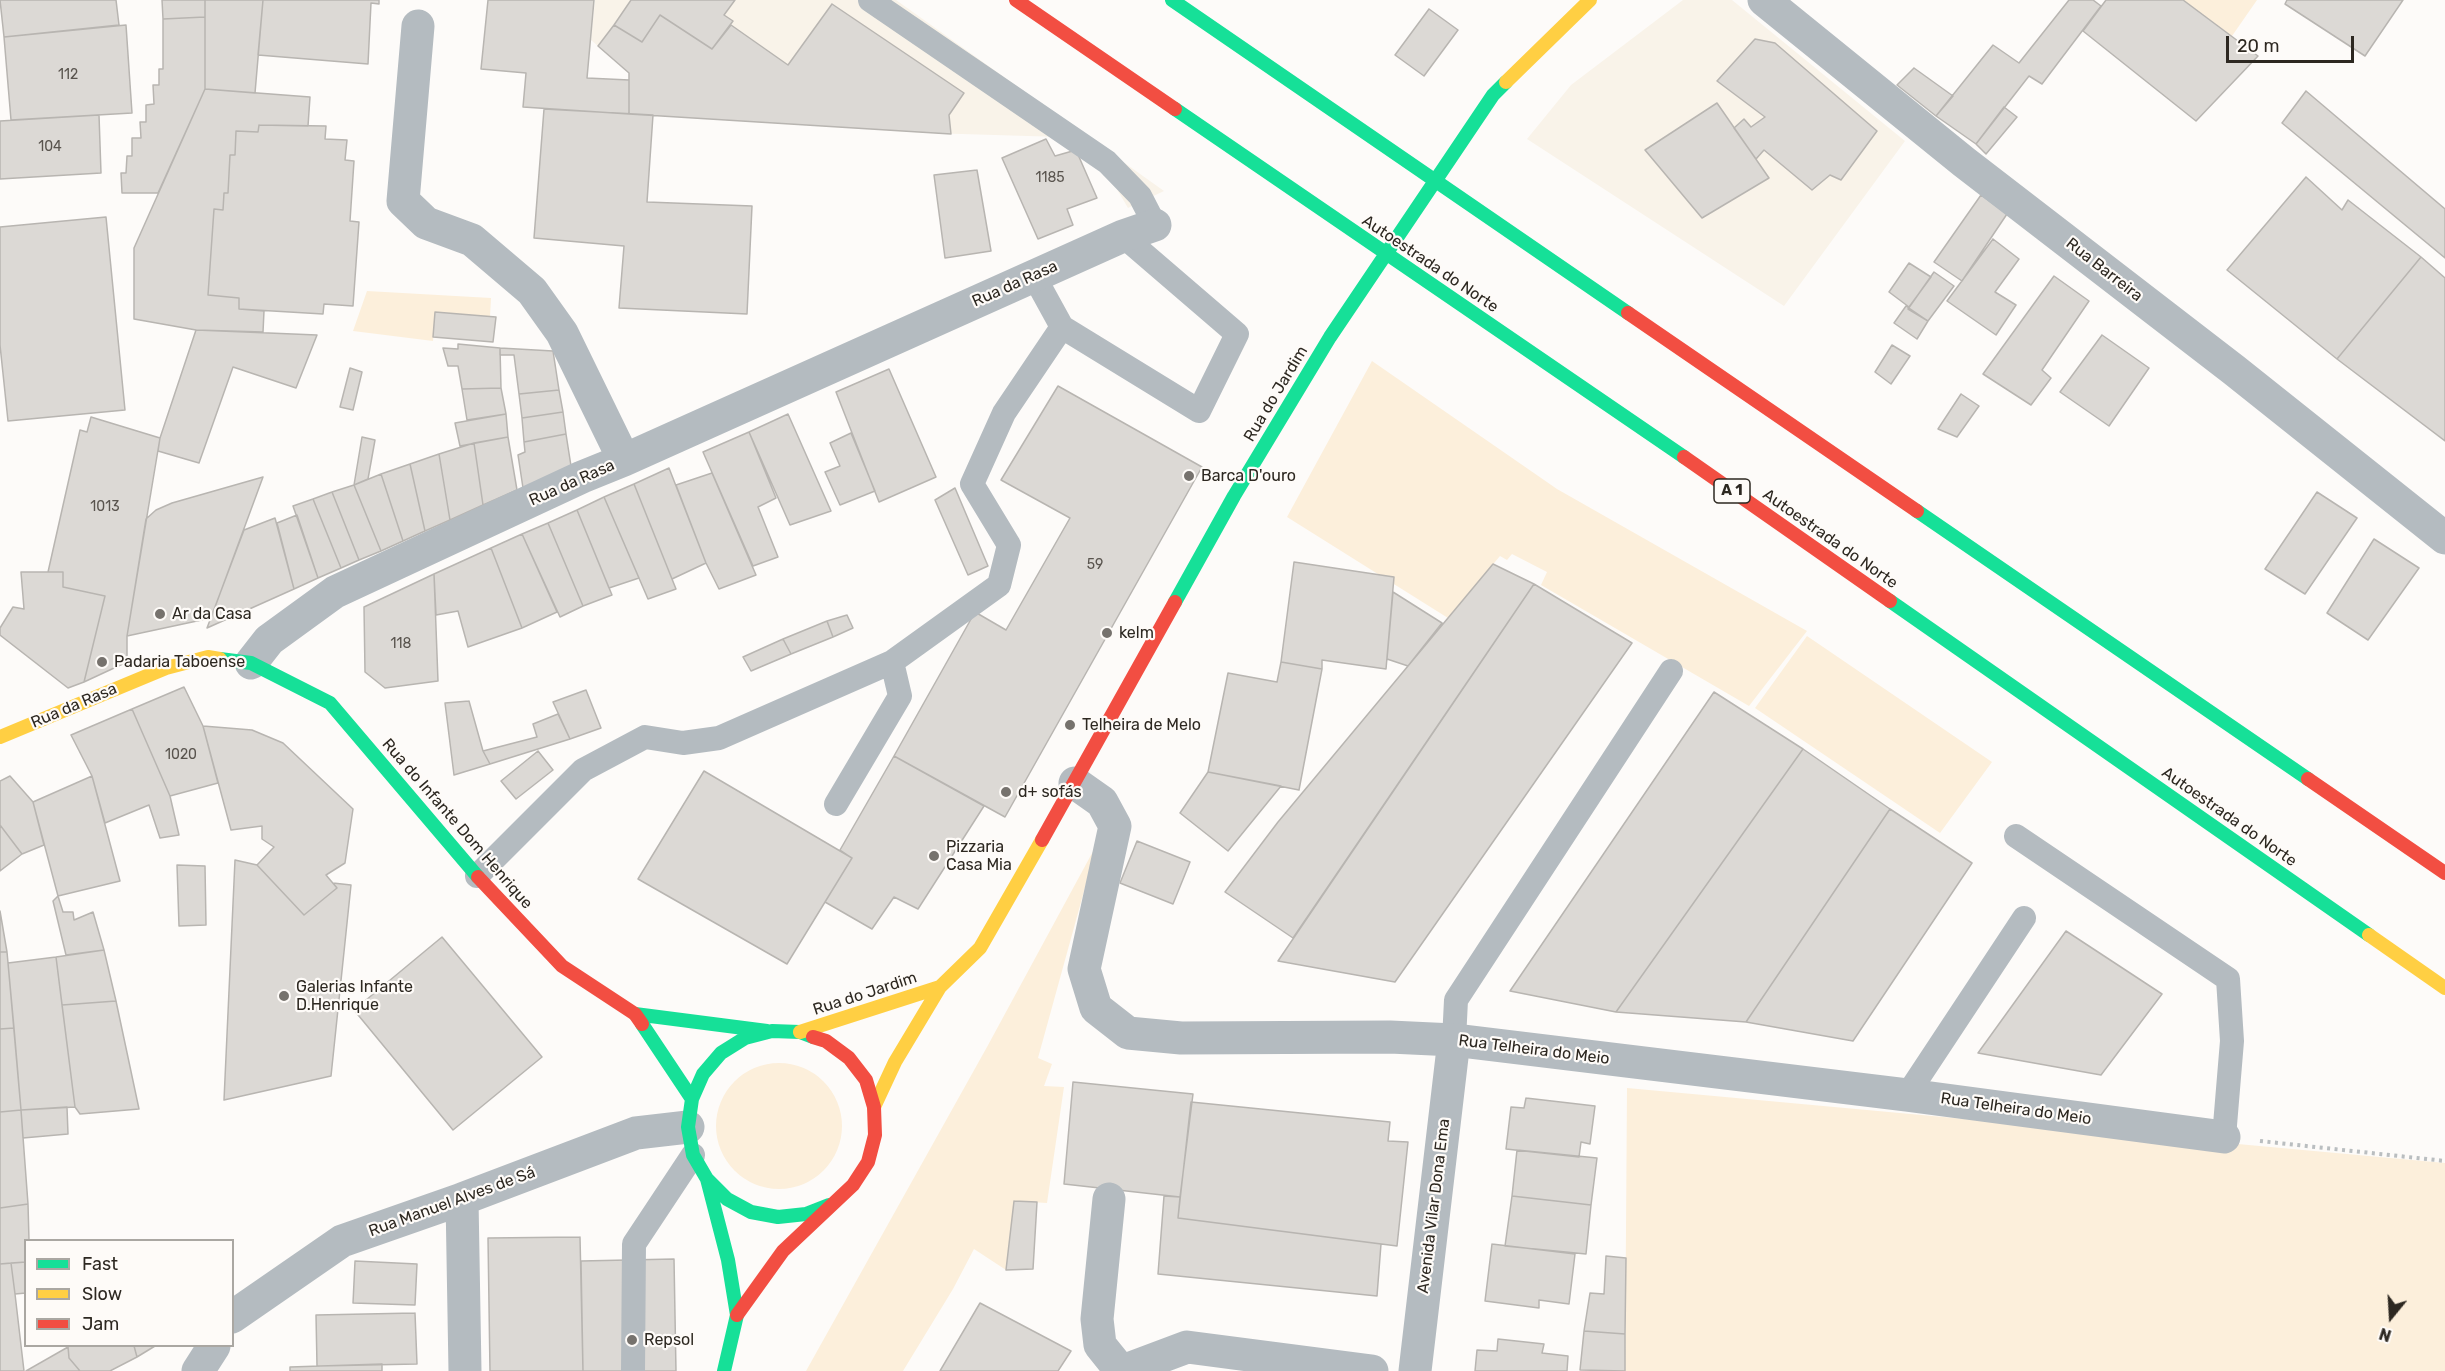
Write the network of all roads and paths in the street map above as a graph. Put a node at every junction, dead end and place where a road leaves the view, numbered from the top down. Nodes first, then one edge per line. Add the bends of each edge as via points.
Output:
1 (870, 0) edge
2 (1016, 0) edge
3 (1172, 0) edge
4 (1590, 0) edge
5 (1764, 0) edge
6 (418, 26) dead end
7 (1155, 225) joint
8 (1124, 236) junction
9 (1034, 276) junction
10 (1062, 327) junction
11 (624, 460) junction
12 (2445, 538) edge
13 (892, 662) junction
14 (251, 663) junction
15 (1671, 671) dead end
16 (0, 737) edge
17 (1075, 783) junction
18 (836, 804) dead end
19 (2016, 836) dead end
20 (2445, 873) edge
21 (477, 876) junction
22 (2024, 918) dead end
23 (940, 987) junction
24 (2445, 988) edge
25 (635, 1014) junction
26 (772, 1031) junction
27 (800, 1032) junction
28 (1454, 1040) junction
29 (1907, 1095) junction
30 (874, 1107) junction
31 (691, 1127) junction
32 (2224, 1137) junction
33 (2445, 1161) edge
34 (707, 1179) junction
35 (1109, 1198) dead end
36 (462, 1199) junction
37 (832, 1204) junction
38 (737, 1315) junction
39 (234, 1316) edge
40 (213, 1347) edge
41 (198, 1371) edge
42 (465, 1371) edge
43 (633, 1371) edge
44 (724, 1371) edge
45 (1122, 1371) edge
46 (1372, 1371) edge
47 (1415, 1371) edge

1 - 7 lane via 1107,162 1140,196
2 - 24 main road, Autoestrada do Norte / A 1 via 1681,455
3 - 20 main road
4 - 17 main road, Rua do Jardim via 1493,95 1330,338 1234,496
5 - 12 street, Rua Barreira via 1964,162
6 - 11 street via 403,201 426,223 472,240 532,291 562,333
7 - 8 street, Rua da Rasa
8 - 9 street, Rua da Rasa
8 - 10 lane via 1238,334 1199,411
9 - 10 lane
9 - 11 street, Rua da Rasa
10 - 13 lane via 1004,414 972,484 1009,545 999,585
11 - 14 street, Rua da Rasa via 335,592 269,640
13 - 18 lane via 900,696
13 - 21 lane via 719,738 682,743 645,737 583,770
14 - 16 main road, Rua da Rasa via 208,657 166,668
14 - 21 main road, Rua do Infante Dom Henrique via 330,703
15 - 28 lane via 1456,1000
17 - 23 main road, Rua do Jardim via 980,948
17 - 28 street, Rua Telheira do Meio via 1102,802 1115,826 1084,969 1096,1008 1128,1033 1181,1038
19 - 32 lane via 2228,979 2232,1041
21 - 25 main road, Rua do Infante Dom Henrique via 562,966
22 - 29 lane
23 - 27 main road, Rua do Jardim
23 - 30 main road, Rua do Jardim via 895,1062
25 - 26 main road, Rua do Infante Dom Henrique
25 - 31 main road, Rua do Infante Dom Henrique
26 - 27 main road
26 - 31 main road via 745,1038 721,1053 703,1074
27 - 30 main road via 826,1041 849,1058 866,1080
28 - 29 street, Rua Telheira do Meio
28 - 47 street, Avenida Vilar Dona Ema
29 - 32 street, Rua Telheira do Meio
30 - 37 main road via 875,1135 868,1162 853,1185
31 - 34 main road
31 - 36 street, Rua Manuel Alves de Sá via 636,1133
31 - 43 lane via 634,1244
32 - 33 path
34 - 37 main road via 727,1199 751,1212 778,1217 806,1215
34 - 38 main road via 728,1260
35 - 45 street via 1097,1319 1100,1345
36 - 39 street, Rua Manuel Alves de Sá via 342,1241
36 - 42 street
37 - 38 main road via 783,1251
38 - 44 main road
40 - 41 street
45 - 46 street via 1187,1347

